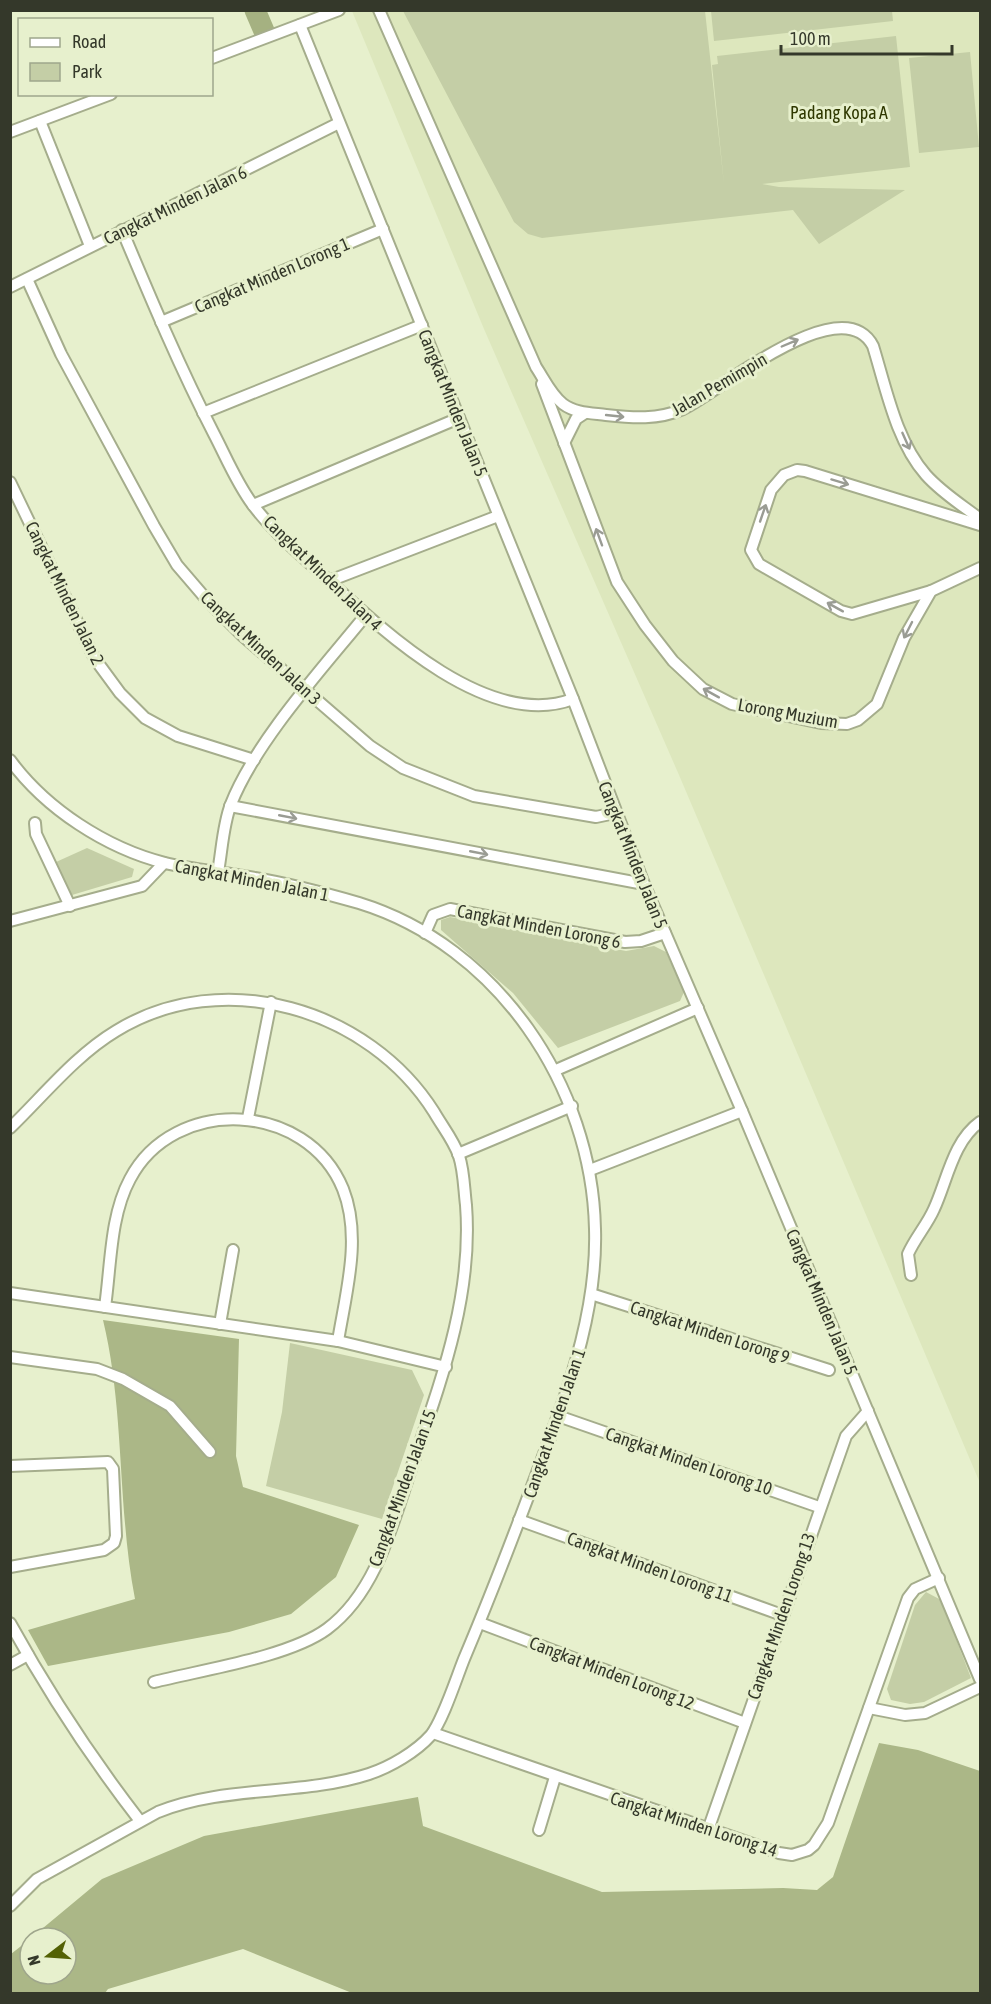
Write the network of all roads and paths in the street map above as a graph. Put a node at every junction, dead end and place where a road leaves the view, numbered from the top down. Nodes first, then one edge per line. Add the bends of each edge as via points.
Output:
1 (339, 10) edge
2 (379, 10) edge
3 (300, 25) junction
4 (213, 58) edge
5 (106, 96) edge
6 (40, 121) junction
7 (339, 123) junction
8 (10, 132) edge
9 (382, 229) junction
10 (122, 231) junction
11 (90, 246) junction
12 (27, 279) junction
13 (10, 286) edge
14 (161, 322) junction
15 (422, 325) junction
16 (536, 367) junction
17 (203, 413) junction
18 (585, 413) junction
19 (459, 418) junction
20 (564, 443) junction
21 (10, 482) edge
22 (253, 505) junction
23 (498, 516) junction
24 (981, 519) edge
25 (981, 525) edge
26 (981, 568) edge
27 (329, 581) junction
28 (931, 591) junction
29 (364, 616) junction
30 (305, 691) junction
31 (573, 699) junction
32 (10, 760) edge
33 (254, 760) junction
34 (230, 806) junction
35 (615, 813) junction
36 (35, 823) dead end
37 (164, 863) junction
38 (218, 872) junction
39 (644, 884) junction
40 (70, 906) junction
41 (10, 921) edge
42 (425, 933) junction
43 (665, 933) junction
44 (271, 1002) junction
45 (698, 1008) junction
46 (556, 1071) junction
47 (572, 1106) junction
48 (742, 1111) junction
49 (248, 1118) junction
50 (981, 1122) edge
51 (10, 1128) edge
52 (458, 1154) junction
53 (590, 1170) junction
54 (233, 1250) dead end
55 (911, 1275) dead end
56 (10, 1293) edge
57 (591, 1294) junction
58 (105, 1307) junction
59 (220, 1324) junction
60 (338, 1341) junction
61 (10, 1357) edge
62 (446, 1367) junction
63 (829, 1370) dead end
64 (868, 1411) junction
65 (558, 1416) junction
66 (210, 1452) dead end
67 (10, 1466) edge
68 (819, 1507) junction
69 (519, 1520) junction
70 (10, 1567) edge
71 (939, 1578) junction
72 (782, 1615) junction
73 (10, 1623) edge
74 (480, 1623) junction
75 (28, 1655) junction
76 (10, 1665) edge
77 (981, 1679) edge
78 (154, 1682) dead end
79 (981, 1687) edge
80 (869, 1708) junction
81 (745, 1723) junction
82 (433, 1733) junction
83 (555, 1777) junction
84 (140, 1821) junction
85 (539, 1830) dead end
86 (708, 1830) junction
87 (10, 1906) edge

1 - 3 street
2 - 16 street, Jalan Pemimpin
3 - 4 street
3 - 7 street, Cangkat Minden Jalan 5
5 - 6 street
6 - 8 street
6 - 11 street
7 - 9 street, Cangkat Minden Jalan 5
7 - 10 street, Cangkat Minden Jalan 6
9 - 14 street, Cangkat Minden Lorong 1
9 - 15 street, Cangkat Minden Jalan 5
10 - 11 street, Cangkat Minden Jalan 6
10 - 14 street, Cangkat Minden Jalan 4
11 - 12 street, Cangkat Minden Jalan 6
12 - 13 street, Cangkat Minden Jalan 6
12 - 30 street, Cangkat Minden Jalan 3 via 61,354 177,565 236,629
14 - 17 street, Cangkat Minden Jalan 4
15 - 17 street
15 - 19 street, Cangkat Minden Jalan 5
16 - 18 street, Jalan Pemimpin via 561,403
16 - 20 street, Lorong Muzium
17 - 22 street, Cangkat Minden Jalan 4
18 - 20 street via 576,419
18 -> 24 street, Jalan Pemimpin via 660,417 682,409 780,347 837,328 855,328 869,337 903,435 918,465 953,500
19 - 22 street
19 - 23 street, Cangkat Minden Jalan 5
28 -> 20 street, Lorong Muzium via 904,638 877,704 858,720 847,724 821,723 732,704 703,689 673,661 617,582
21 - 33 street, Cangkat Minden Jalan 2 via 95,659 120,693 145,718 178,736
22 - 27 street, Cangkat Minden Jalan 4
23 - 27 street
23 - 31 street, Cangkat Minden Jalan 5
28 -> 25 street via 846,613 759,564 751,550 775,483 790,472 805,471
26 - 28 street
27 - 29 street, Cangkat Minden Jalan 4
29 - 30 street
29 - 31 street, Cangkat Minden Jalan 4 via 443,674 490,695 552,706
30 - 33 street
30 - 35 street, Cangkat Minden Jalan 3 via 370,746 402,768 435,783 474,796 558,812 596,817
31 - 35 street, Cangkat Minden Jalan 5
32 - 37 street, Cangkat Minden Jalan 1 via 35,789 70,818
33 - 34 street
34 - 38 street
34 -> 39 street
35 - 39 street, Cangkat Minden Jalan 5
36 - 40 street via 36,834
37 - 38 street, Cangkat Minden Jalan 1
37 - 40 street via 142,886
38 - 42 street, Cangkat Minden Jalan 1 via 308,888 363,905
39 - 43 street, Cangkat Minden Jalan 5
40 - 41 street
42 - 43 street, Cangkat Minden Lorong 6 via 433,915 450,909 625,942
42 - 46 street, Cangkat Minden Jalan 1 via 463,960 512,1006
43 - 45 street, Cangkat Minden Jalan 5
44 - 49 street
44 - 51 street, Cangkat Minden Jalan 15 via 205,1001 174,1007 126,1026 91,1049
44 - 52 street, Cangkat Minden Jalan 15 via 326,1019 384,1054 427,1101
45 - 46 street
45 - 48 street, Cangkat Minden Jalan 5
46 - 47 street, Cangkat Minden Jalan 1
47 - 52 street
47 - 53 street, Cangkat Minden Jalan 1
48 - 53 street
48 - 64 street, Cangkat Minden Jalan 5
49 - 58 street via 193,1127 172,1136 143,1158 118,1208
49 - 60 street via 276,1126 309,1144 324,1158 343,1188 349,1206 352,1248
50 - 55 street via 948,1169 934,1209 908,1254
52 - 62 street, Cangkat Minden Jalan 15 via 468,1258
53 - 57 street, Cangkat Minden Jalan 1 via 596,1231
54 - 59 street
56 - 58 street
57 - 63 street, Cangkat Minden Lorong 9
57 - 65 street, Cangkat Minden Jalan 1 via 578,1361
58 - 59 street
59 - 60 street
60 - 62 street
61 - 66 street via 97,1369 123,1378 170,1406
62 - 78 street, Cangkat Minden Jalan 15 via 383,1548 356,1601 327,1629 302,1644
64 - 68 street, Cangkat Minden Lorong 13 via 846,1436
64 - 71 street, Cangkat Minden Jalan 5
65 - 68 street, Cangkat Minden Lorong 10
65 - 69 street, Cangkat Minden Jalan 1
67 - 70 street via 108,1462 112,1469 116,1536 114,1543 104,1550
68 - 72 street, Cangkat Minden Lorong 13
69 - 72 street, Cangkat Minden Lorong 11
69 - 74 street, Cangkat Minden Jalan 1
71 - 77 street, Cangkat Minden Jalan 5
71 - 80 street, Cangkat Minden Lorong 14 via 915,1589 908,1598
72 - 81 street, Cangkat Minden Lorong 13
73 - 75 street
74 - 81 street, Cangkat Minden Lorong 12
74 - 82 street, Cangkat Minden Jalan 1
75 - 76 street
75 - 84 street
79 - 80 street via 925,1713 905,1715
80 - 86 street, Cangkat Minden Lorong 14 via 828,1823 814,1845 792,1856
81 - 86 street, Cangkat Minden Lorong 13
82 - 83 street, Cangkat Minden Lorong 14
82 - 84 street, Cangkat Minden Jalan 1 via 398,1761 370,1773 178,1804
83 - 85 street
83 - 86 street, Cangkat Minden Lorong 14
84 - 87 street, Cangkat Minden Jalan 1 via 37,1880

